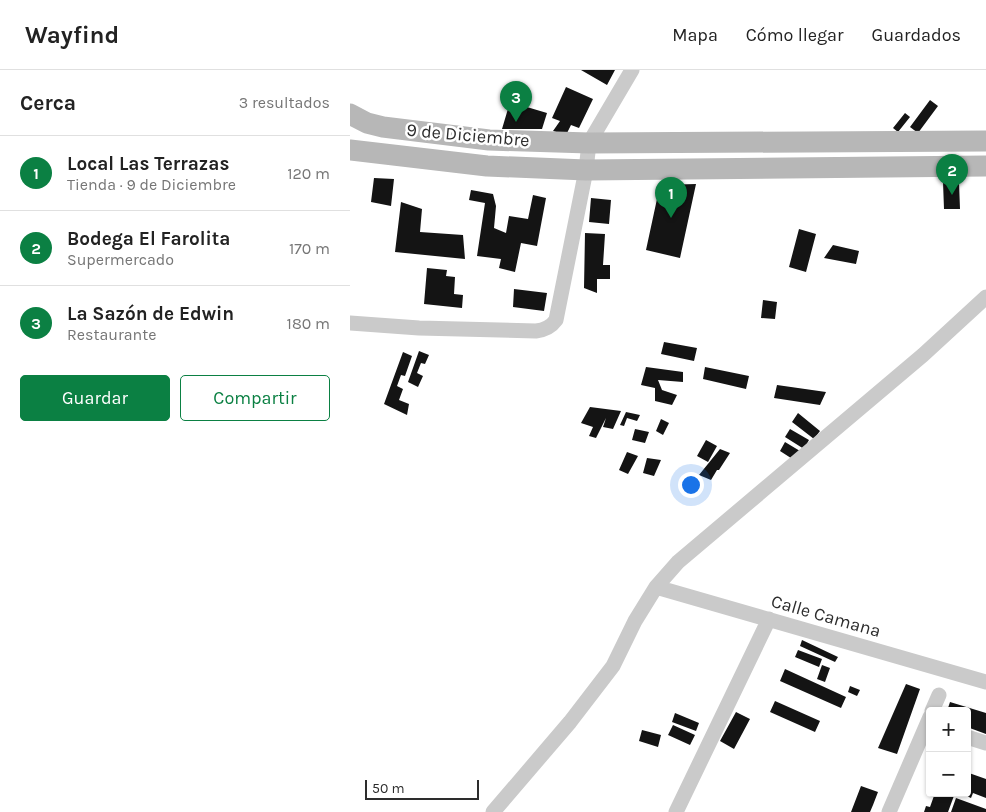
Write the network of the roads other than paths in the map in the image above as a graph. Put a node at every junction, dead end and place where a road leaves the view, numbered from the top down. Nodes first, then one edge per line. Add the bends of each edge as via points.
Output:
1 (632, 70) edge
2 (350, 114) edge
3 (986, 141) edge
4 (589, 143) junction
5 (350, 150) edge
6 (986, 166) edge
7 (586, 170) junction
8 (986, 297) edge
9 (350, 323) edge
10 (656, 587) junction
11 (769, 619) junction
12 (986, 682) edge
13 (939, 695) dead end
14 (934, 707) edge
15 (926, 728) edge
16 (971, 738) edge
17 (986, 743) edge
18 (492, 812) edge
19 (676, 812) edge
20 (888, 812) edge

1 - 4 street
2 - 4 main road, 9 de Diciembre via 383,128 489,140
3 - 4 main road, 9 de Diciembre
4 - 7 street
5 - 7 main road via 487,166
6 - 7 main road
7 - 9 street via 556,320 542,330
8 - 10 street via 923,355 678,562
10 - 11 street, Calle Camana
10 - 18 street via 613,666 570,722
11 - 12 street, Calle Camana
11 - 19 street
13 - 14 street
15 - 20 street
16 - 17 street

